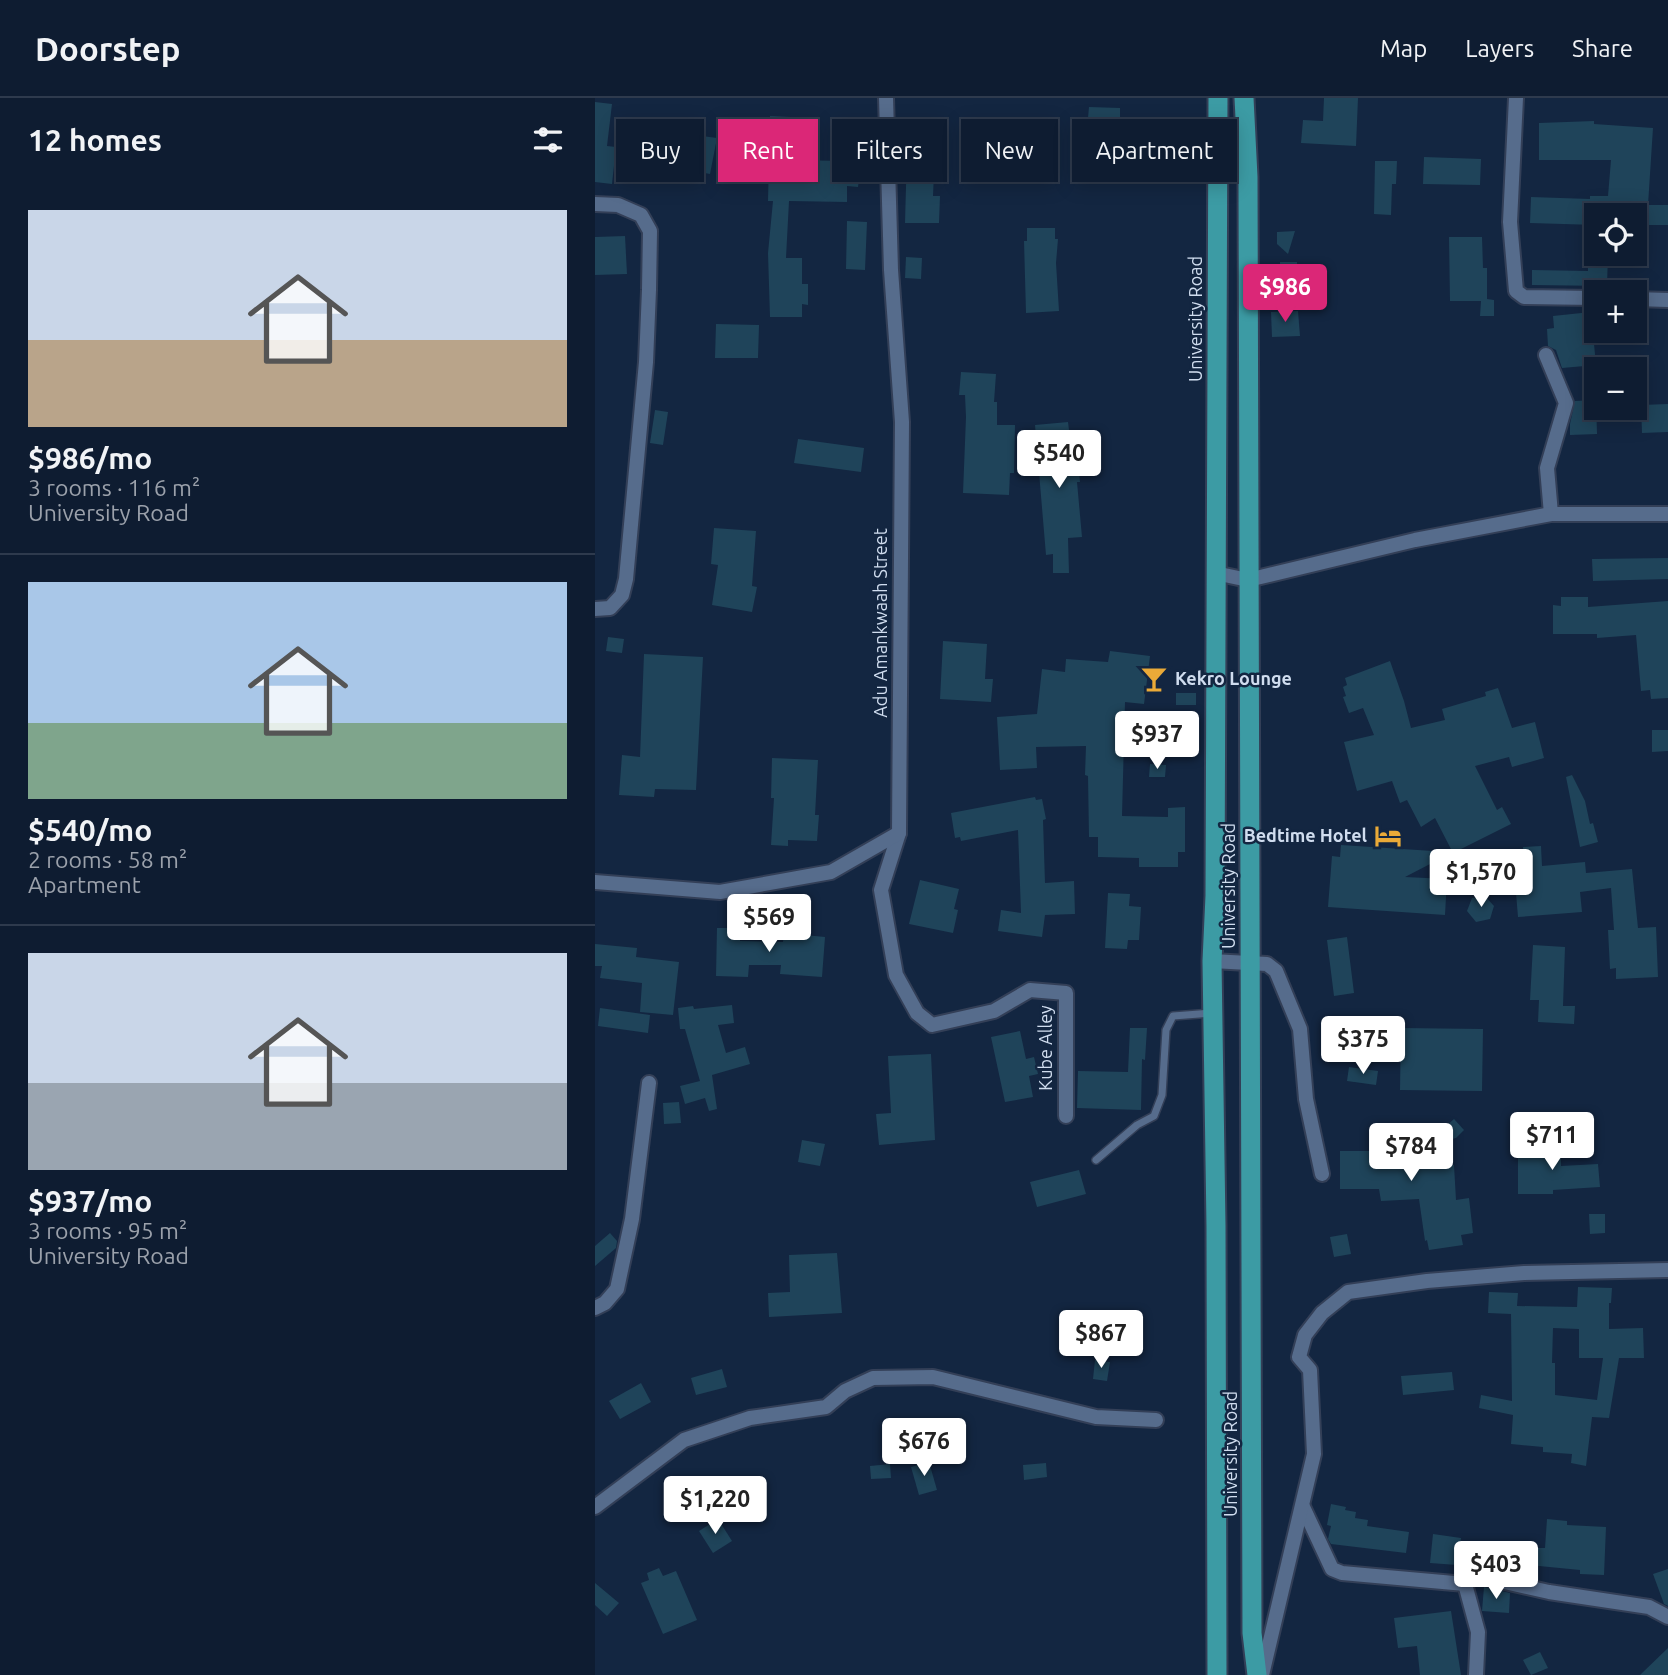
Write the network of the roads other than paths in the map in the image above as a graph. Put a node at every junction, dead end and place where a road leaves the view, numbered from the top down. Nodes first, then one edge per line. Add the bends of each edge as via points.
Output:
1 (886, 98) edge
2 (1218, 98) edge
3 (1244, 98) edge
4 (1516, 98) edge
5 (595, 204) edge
6 (1584, 298) edge
7 (1647, 299) edge
8 (1668, 300) edge
9 (1546, 355) dead end
10 (1551, 514) junction
11 (1668, 514) edge
12 (1215, 573) junction
13 (1248, 580) junction
14 (595, 608) edge
15 (899, 834) junction
16 (595, 882) edge
17 (1212, 961) junction
18 (1249, 962) junction
19 (1213, 1013) junction
20 (649, 1083) dead end
21 (1066, 1116) dead end
22 (1096, 1160) dead end
23 (1322, 1174) dead end
24 (1668, 1270) edge
25 (595, 1308) edge
26 (1156, 1420) dead end
27 (595, 1507) edge
28 (1303, 1507) junction
29 (1465, 1584) junction
30 (1668, 1617) edge
31 (1217, 1675) edge
32 (1257, 1675) edge
33 (1262, 1675) edge
34 (1476, 1675) edge

1 - 15 street, Adu Amankwaah Street via 902,422
2 - 12 highway, University Road
3 - 13 highway, University Road
4 - 6 street via 1510,222 1516,291 1524,297
5 - 14 street via 618,205 641,215 650,231 651,252 626,579 622,595 610,608
7 - 8 street
9 - 10 street via 1566,403 1547,468
10 - 11 street
10 - 13 street via 1415,540
12 - 13 street
12 - 17 highway, University Road
13 - 18 highway, University Road
15 - 16 street via 831,872 720,892
15 - 21 street, Kube Alley via 881,890 896,975 917,1013 932,1025 994,1011 1030,990 1066,993
17 - 18 street
17 - 19 highway, University Road
18 - 23 street via 1273,966 1300,1028 1306,1099
18 - 32 highway, University Road via 1252,1633
19 - 22 lane via 1173,1016 1166,1030 1162,1094 1154,1116
19 - 31 highway, University Road
20 - 25 street via 632,1219 617,1289
24 - 28 street via 1524,1273 1348,1292 1322,1313 1305,1335 1299,1357 1310,1370 1314,1423 1314,1454
26 - 27 street via 1096,1417 933,1377 873,1378 845,1391 827,1407 750,1418 684,1440
28 - 29 street via 1332,1569
28 - 33 street
29 - 30 street via 1465,1573 1486,1576 1549,1592 1649,1607
29 - 34 street via 1478,1632

